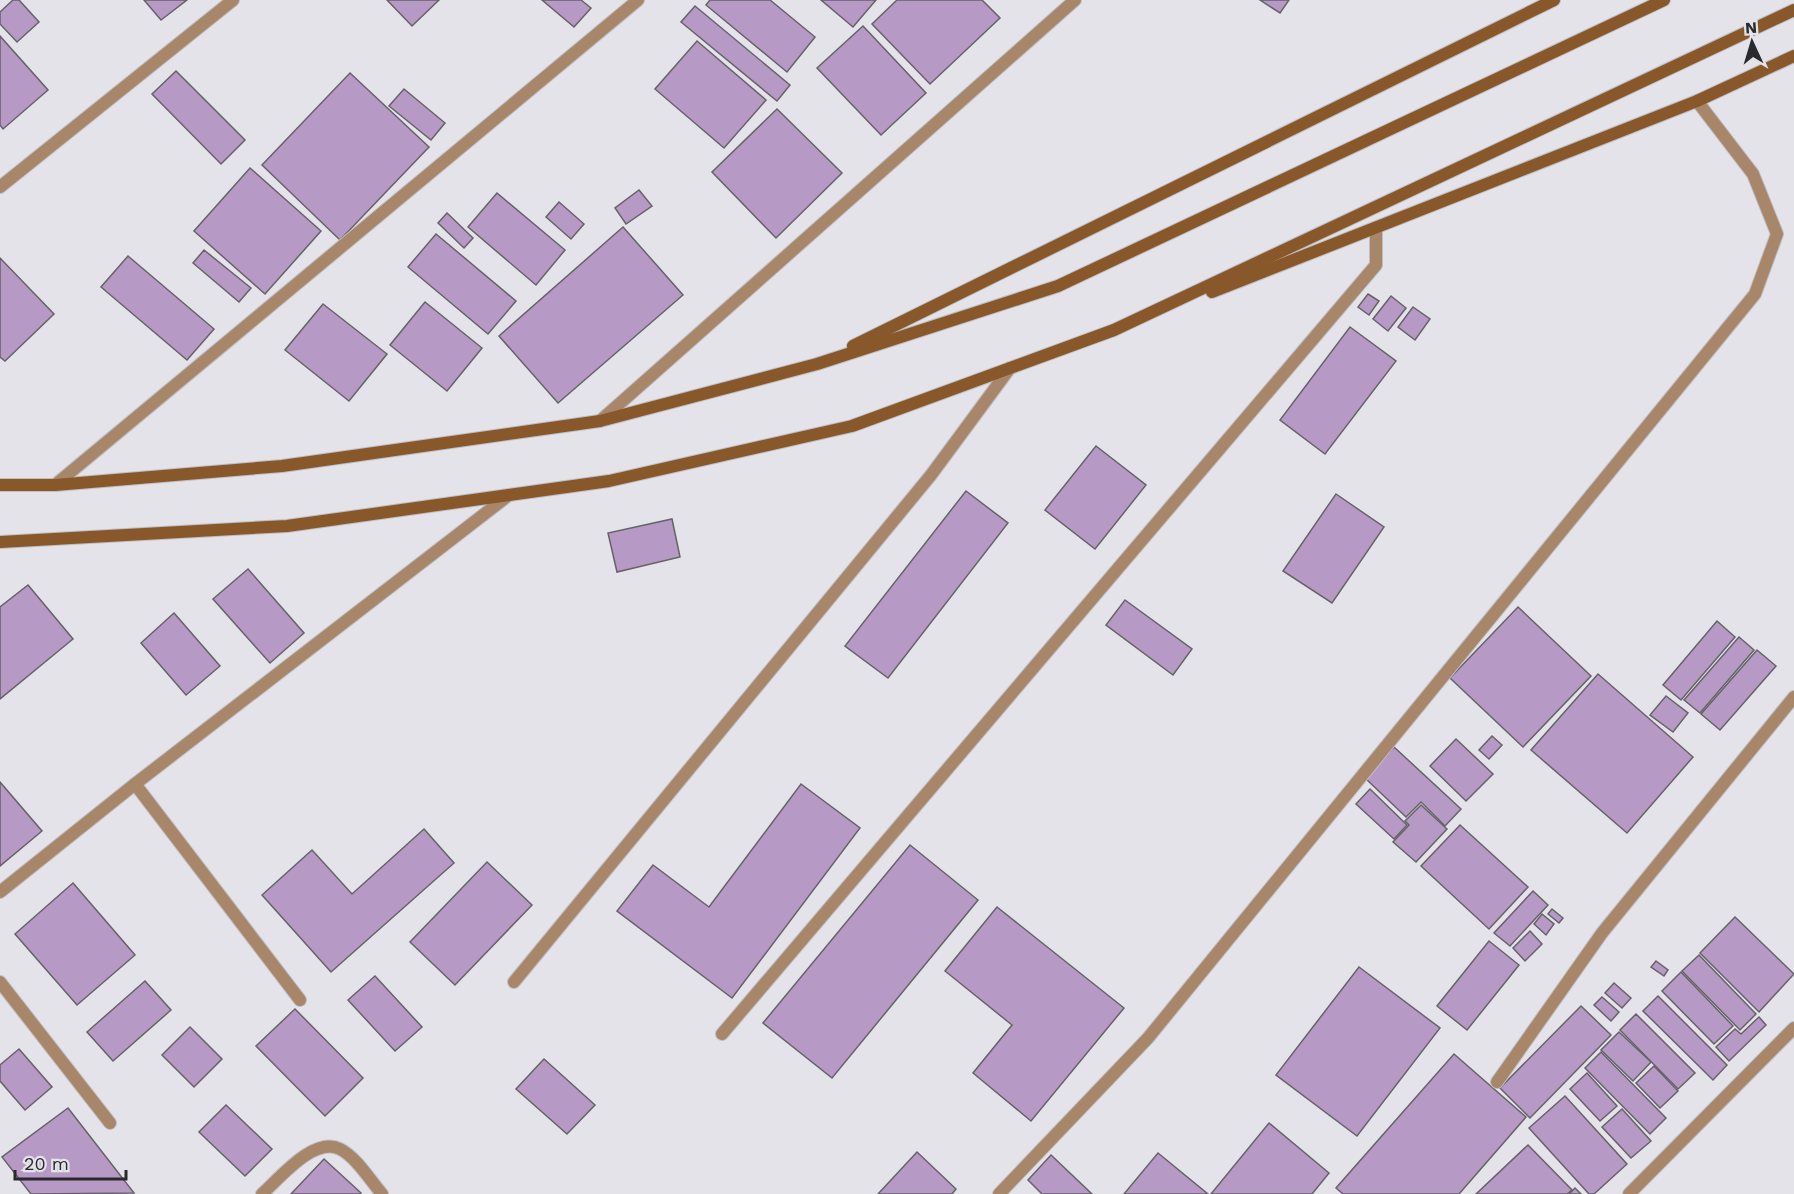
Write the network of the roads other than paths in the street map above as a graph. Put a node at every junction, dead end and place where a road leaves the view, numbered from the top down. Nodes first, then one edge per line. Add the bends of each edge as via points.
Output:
1 (233, 0) edge
2 (638, 0) edge
3 (1075, 0) edge
4 (1554, 0) edge
5 (1664, 0) edge
6 (1794, 10) edge
7 (1794, 56) edge
8 (1697, 101) junction
9 (0, 187) edge
10 (1376, 228) junction
11 (1114, 330) junction
12 (817, 364) junction
13 (1010, 368) junction
14 (600, 421) junction
15 (0, 485) edge
16 (55, 485) junction
17 (509, 495) junction
18 (0, 542) edge
19 (1794, 697) edge
20 (135, 784) junction
21 (0, 892) edge
22 (514, 981) dead end
23 (0, 982) edge
24 (300, 1000) dead end
25 (1794, 1028) edge
26 (722, 1034) dead end
27 (1497, 1082) dead end
28 (110, 1123) dead end
29 (262, 1194) edge
30 (382, 1194) edge
31 (999, 1194) edge
32 (1629, 1194) edge

1 - 9 street
2 - 16 street
3 - 14 street
4 - 12 main road
5 - 12 main road via 1058,286
6 - 11 main road
7 - 8 main road
8 - 10 main road
8 - 31 street via 1753,174 1777,234 1755,294 1148,1038
10 - 11 main road
10 - 26 street via 1376,265
11 - 13 main road
12 - 14 main road
13 - 17 main road via 852,426 609,481
13 - 22 street via 931,475
14 - 16 main road via 282,466
15 - 16 main road
17 - 18 main road via 287,526
17 - 20 street
19 - 27 street via 1602,933
20 - 21 street
20 - 24 street
23 - 28 street
25 - 32 street
29 - 30 street via 310,1150 322,1147 340,1149

